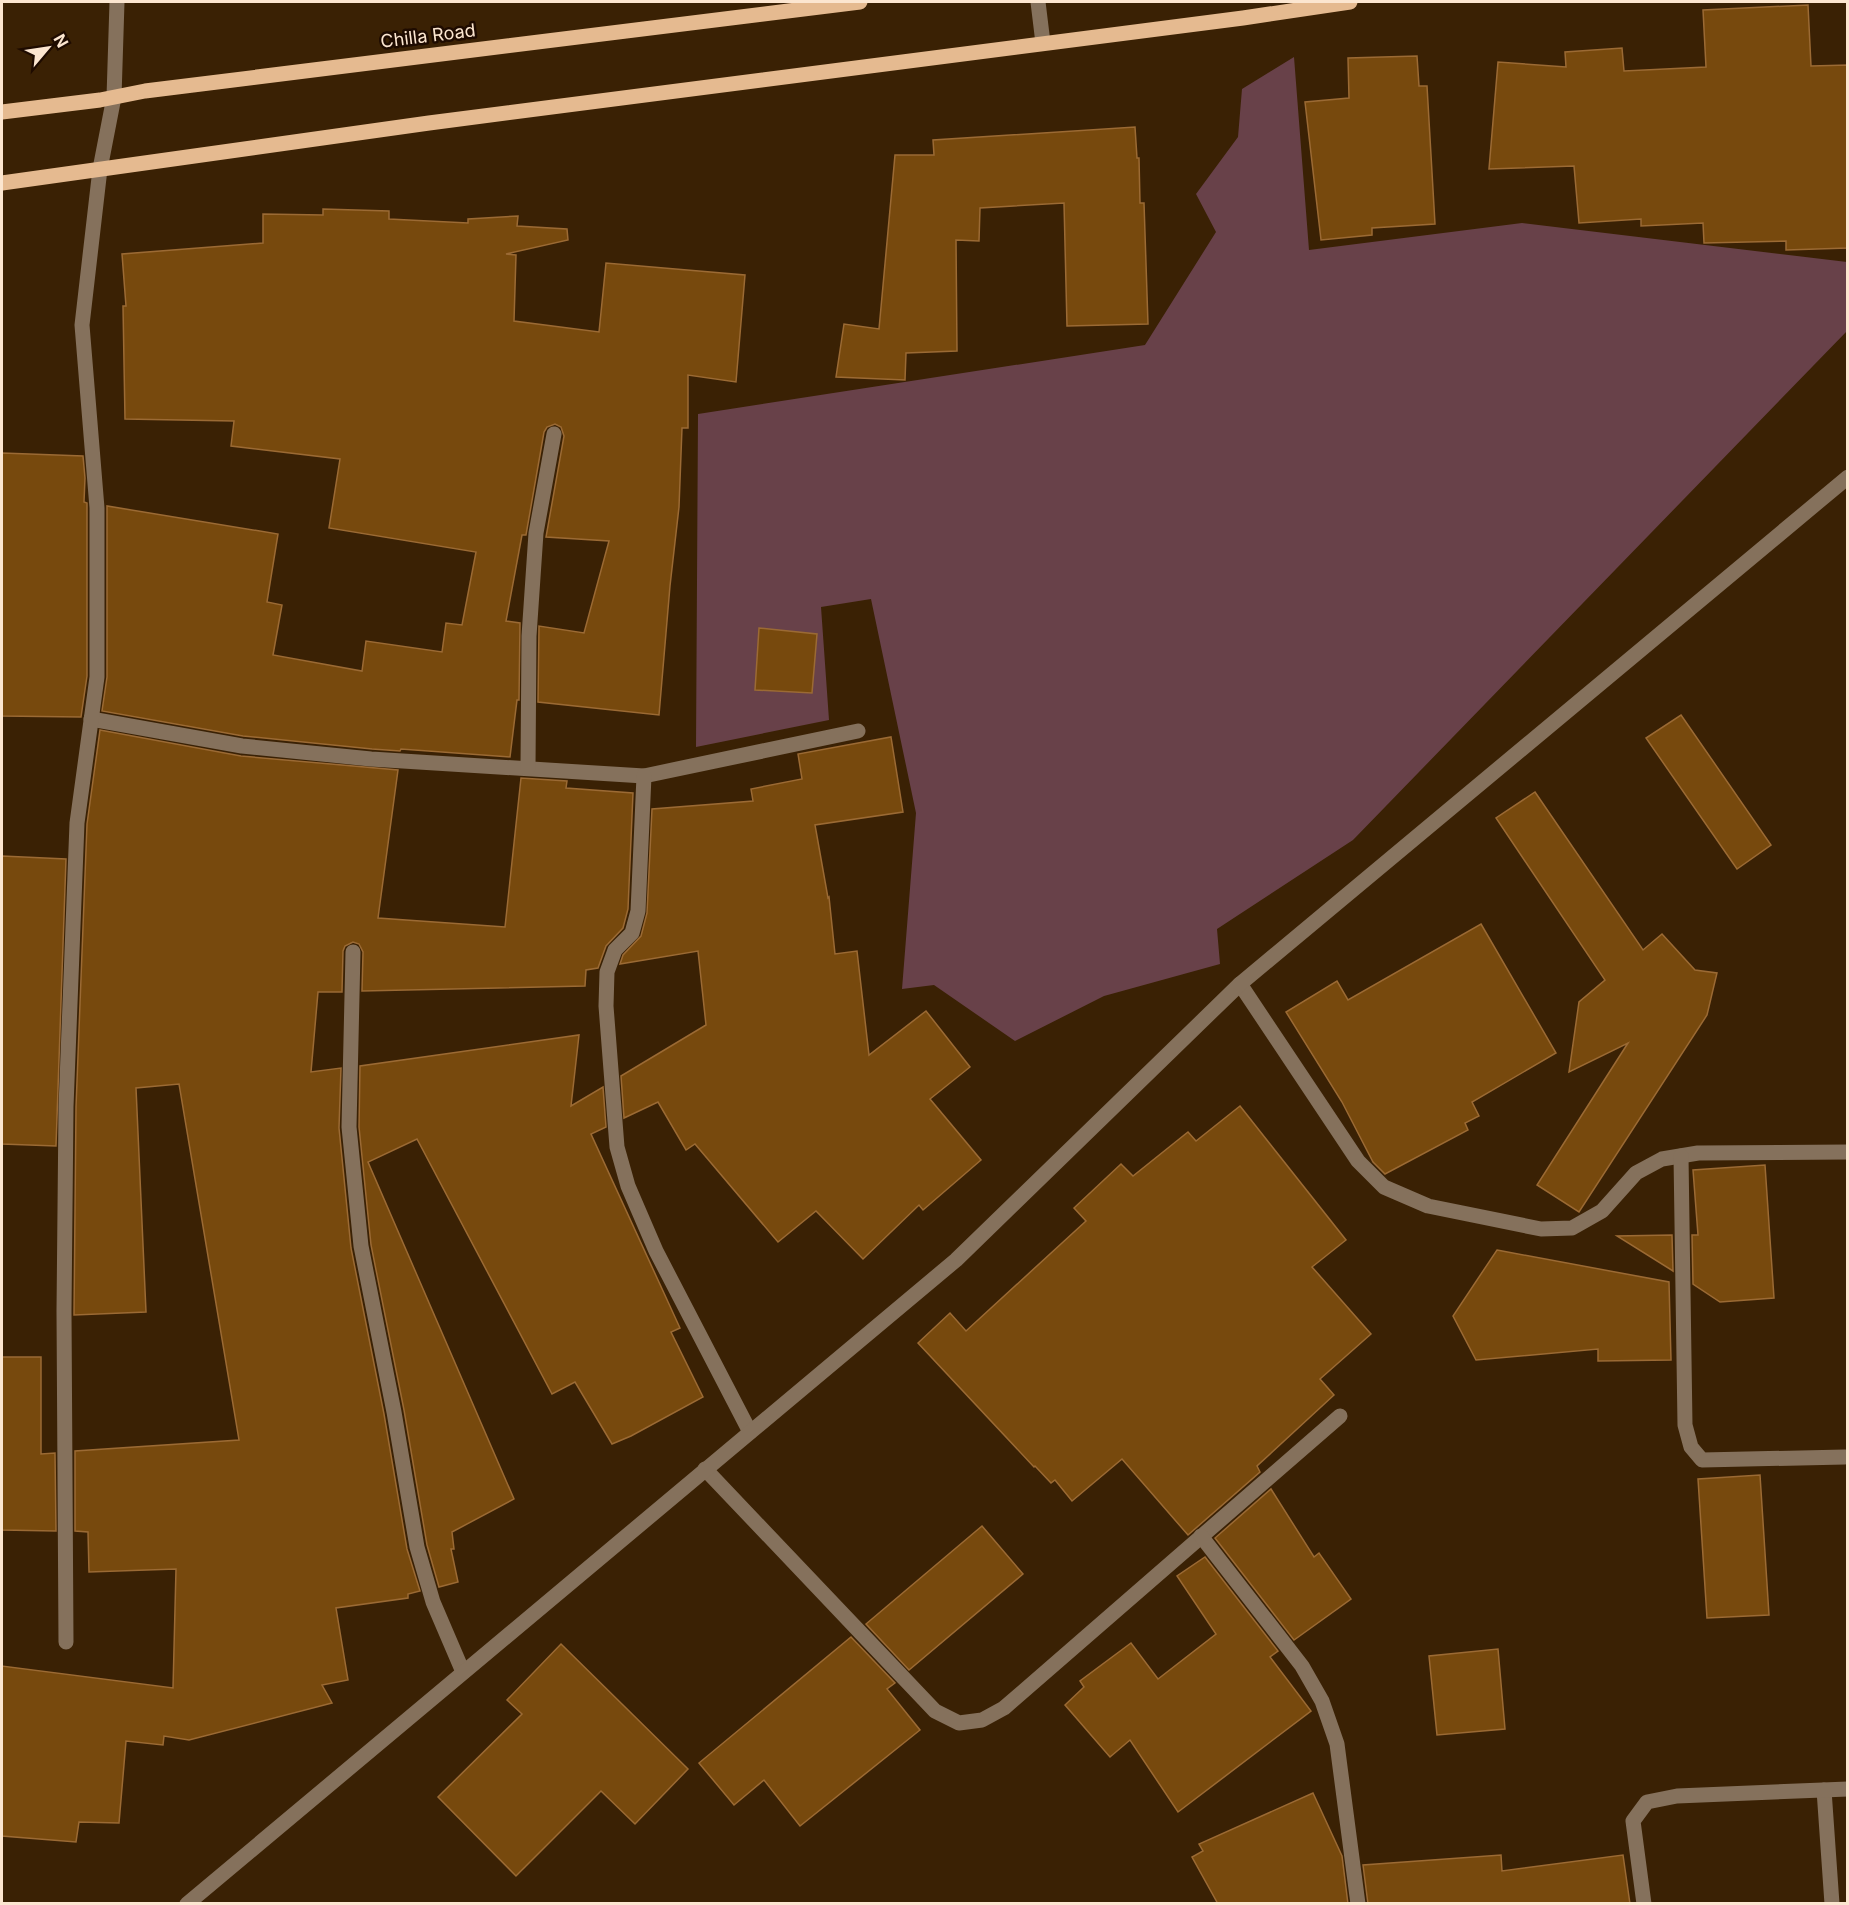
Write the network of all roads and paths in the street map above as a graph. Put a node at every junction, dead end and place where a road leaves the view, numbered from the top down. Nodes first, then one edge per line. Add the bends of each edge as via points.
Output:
1 (117, 2) edge
2 (860, 2) edge
3 (1038, 2) edge
4 (1350, 2) edge
5 (1043, 43) junction
6 (114, 97) junction
7 (2, 112) edge
8 (100, 169) junction
9 (2, 183) edge
10 (554, 434) dead end
11 (1848, 477) edge
12 (91, 719) junction
13 (858, 731) dead end
14 (528, 768) junction
15 (644, 776) junction
16 (353, 952) dead end
17 (1240, 984) junction
18 (1848, 1152) edge
19 (1681, 1156) junction
20 (1340, 1416) dead end
21 (750, 1432) junction
22 (1845, 1457) dead end
23 (705, 1469) junction
24 (1201, 1536) junction
25 (66, 1642) dead end
26 (463, 1672) junction
27 (1848, 1789) edge
28 (1824, 1790) junction
29 (187, 1904) edge
30 (1358, 1904) edge
31 (1644, 1904) edge
32 (1832, 1904) edge

1 - 6 street
2 - 6 main road, Chilla Road
3 - 5 street
4 - 5 main road
5 - 8 main road
6 - 7 main road, Chilla Road
6 - 8 street
8 - 9 main road
8 - 12 street via 82,325 97,508 97,677
10 - 14 street via 536,533
11 - 17 street
12 - 14 street via 243,746 371,759
12 - 25 street via 78,823 66,1107
13 - 15 street
14 - 15 street
15 - 21 street via 638,911 632,933 615,950 607,972 617,1147 628,1185 656,1251
16 - 26 street via 349,1127 361,1246 417,1547 433,1602
17 - 19 street via 1358,1161 1383,1187 1428,1206 1541,1229 1572,1228 1602,1211 1636,1173 1662,1159
17 - 21 street via 956,1260
18 - 19 street
19 - 22 street via 1685,1425 1691,1447 1702,1460
20 - 24 street
21 - 23 street
23 - 24 street via 935,1712 959,1723 982,1720 1004,1708
23 - 26 street
24 - 30 street via 1302,1666 1322,1701 1337,1744
26 - 29 street
27 - 28 street
28 - 31 street via 1677,1796 1647,1802 1633,1821
28 - 32 street

